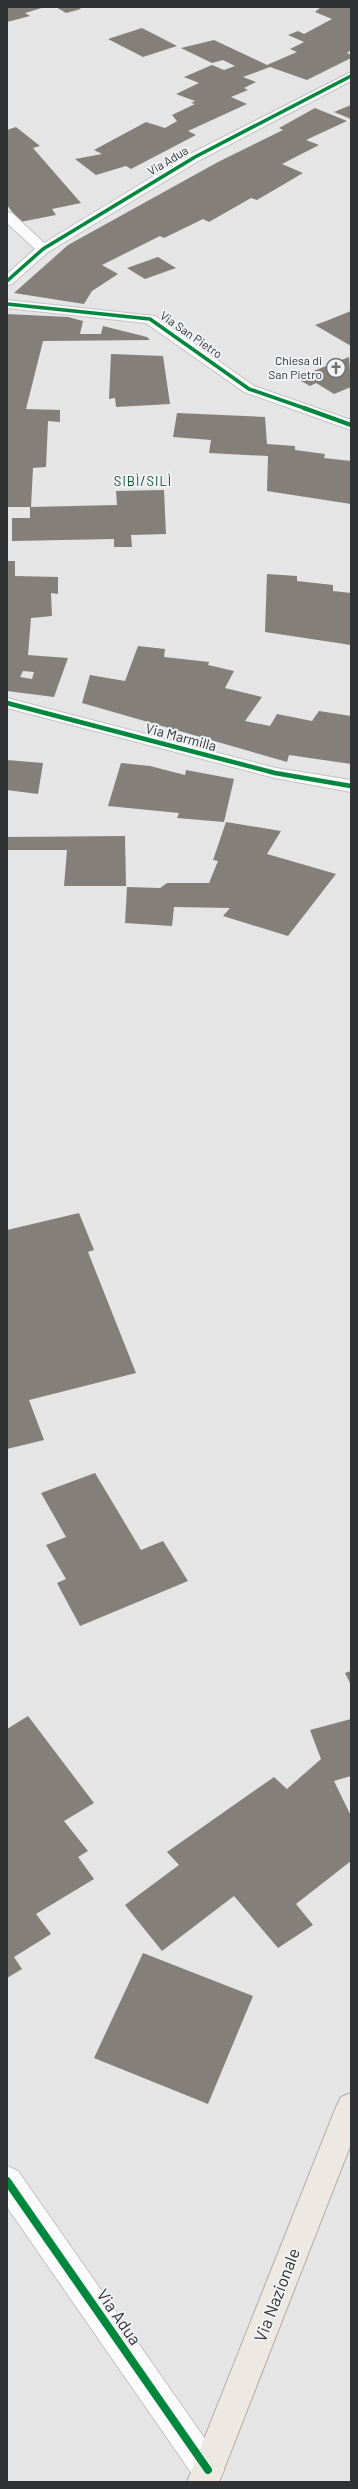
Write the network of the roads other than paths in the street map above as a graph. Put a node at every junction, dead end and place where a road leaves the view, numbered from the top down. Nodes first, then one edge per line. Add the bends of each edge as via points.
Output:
1 (351, 76) edge
2 (7, 216) edge
3 (43, 250) junction
4 (7, 281) edge
5 (7, 304) edge
6 (351, 426) edge
7 (7, 703) edge
8 (351, 786) edge
9 (351, 2107) edge
10 (7, 2181) edge
11 (206, 2476) edge

1 - 3 street, Via Adua via 195,157
2 - 3 street
3 - 4 street, Via Adua
5 - 6 street, Via San Pietro via 150,319 249,389
7 - 8 street, Via Marmilla via 275,773
9 - 11 main road, Via Nazionale
10 - 11 street, Via Adua

